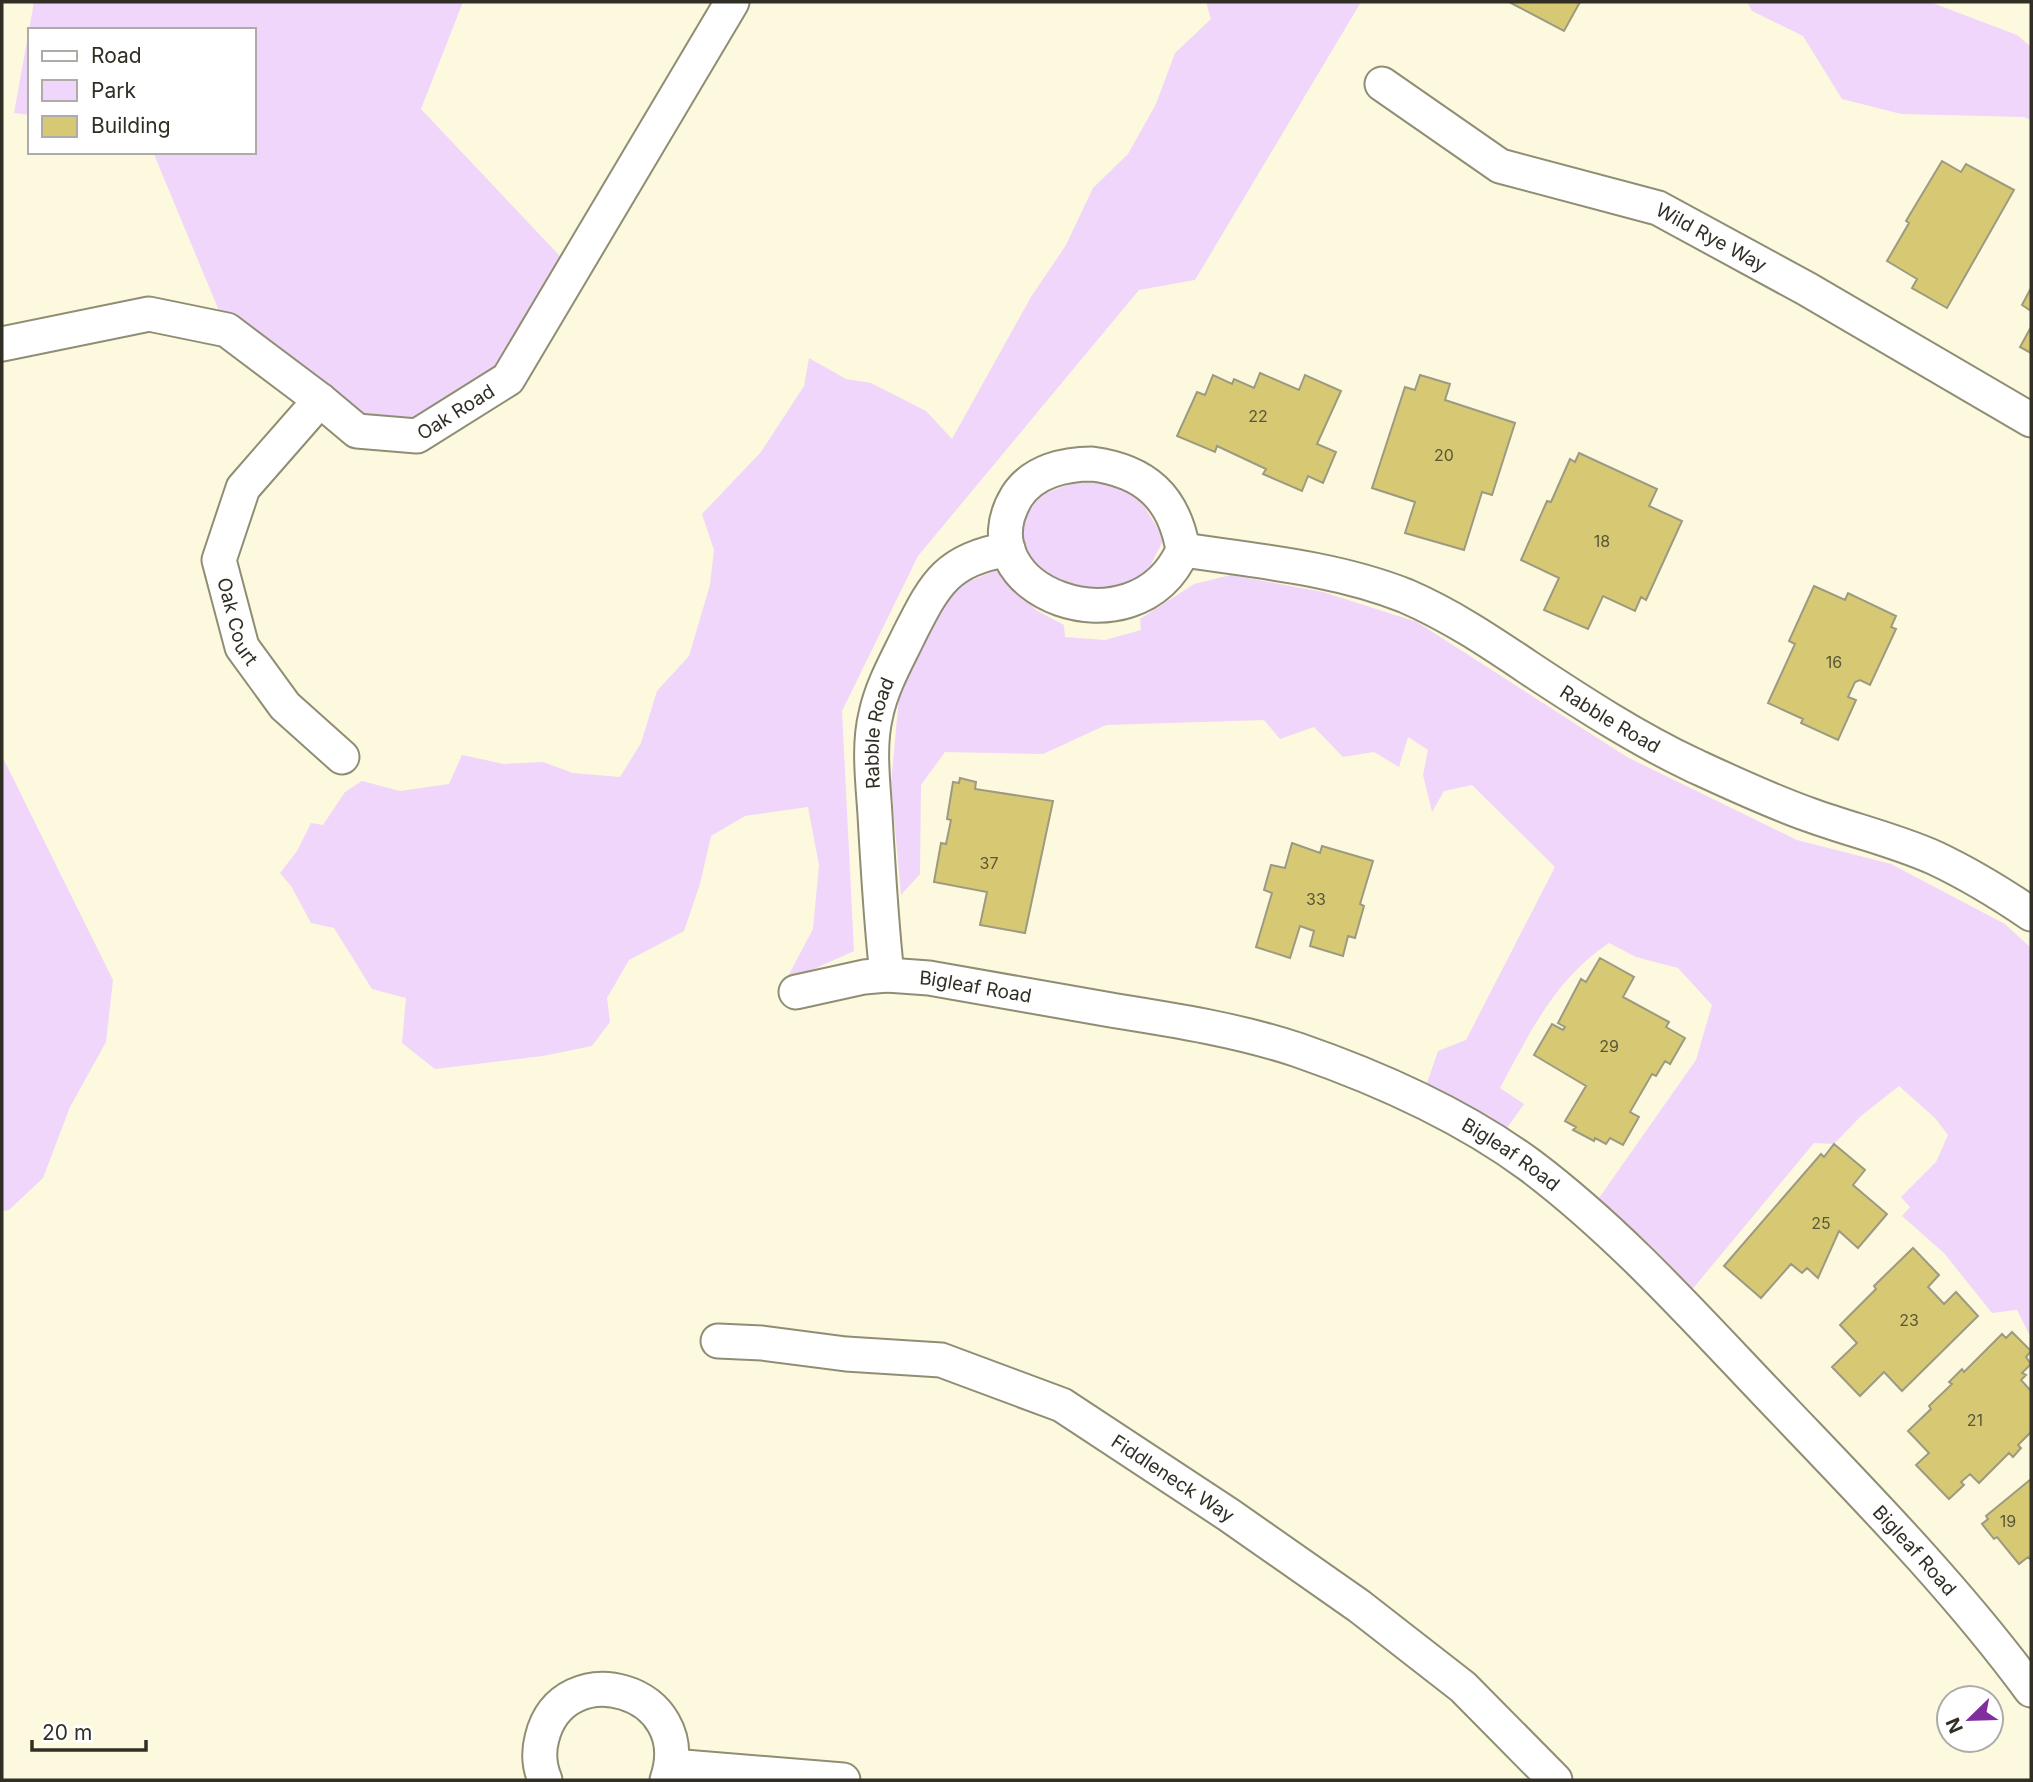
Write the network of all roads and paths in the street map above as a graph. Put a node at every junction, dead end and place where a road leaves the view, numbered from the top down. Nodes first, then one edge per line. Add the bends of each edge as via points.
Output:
1 (732, 2) edge
2 (1382, 84) dead end
3 (2, 344) edge
4 (320, 400) junction
5 (2031, 420) edge
6 (1008, 549) junction
7 (1183, 550) junction
8 (342, 757) dead end
9 (2031, 914) edge
10 (887, 975) junction
11 (796, 992) dead end
12 (718, 1341) dead end
13 (2031, 1690) edge
14 (669, 1773) edge
15 (545, 1780) edge
16 (843, 1780) edge
17 (1555, 1780) edge

1 - 4 street, Oak Road via 508,379 417,436 357,431
2 - 5 street, Wild Rye Way via 1500,166 1658,208
3 - 4 street, Oak Road via 149,314 227,330
4 - 8 street, Oak Court via 243,488 219,560 242,647 285,706
6 - 7 street via 1026,577 1047,594 1083,605 1106,606 1160,584
6 - 7 street via 1008,516 1021,490 1055,468 1092,464 1127,471 1148,483 1177,523
6 - 10 street, Rabble Road via 960,564 935,588 878,705 873,732 874,793
7 - 9 street, Rabble Road via 1352,578 1405,596 1458,621 1671,754 1812,816 1934,858
10 - 11 street, Bigleaf Road
10 - 13 street, Bigleaf Road via 1132,1013 1296,1049 1385,1085 1485,1135 1575,1202 1635,1256 1927,1563
12 - 17 street, Fiddleneck Way via 941,1360 1062,1405 1359,1606 1463,1687
14 - 15 street via 672,1744 652,1707 635,1695 592,1689 572,1697 544,1728 539,1749
14 - 16 street

